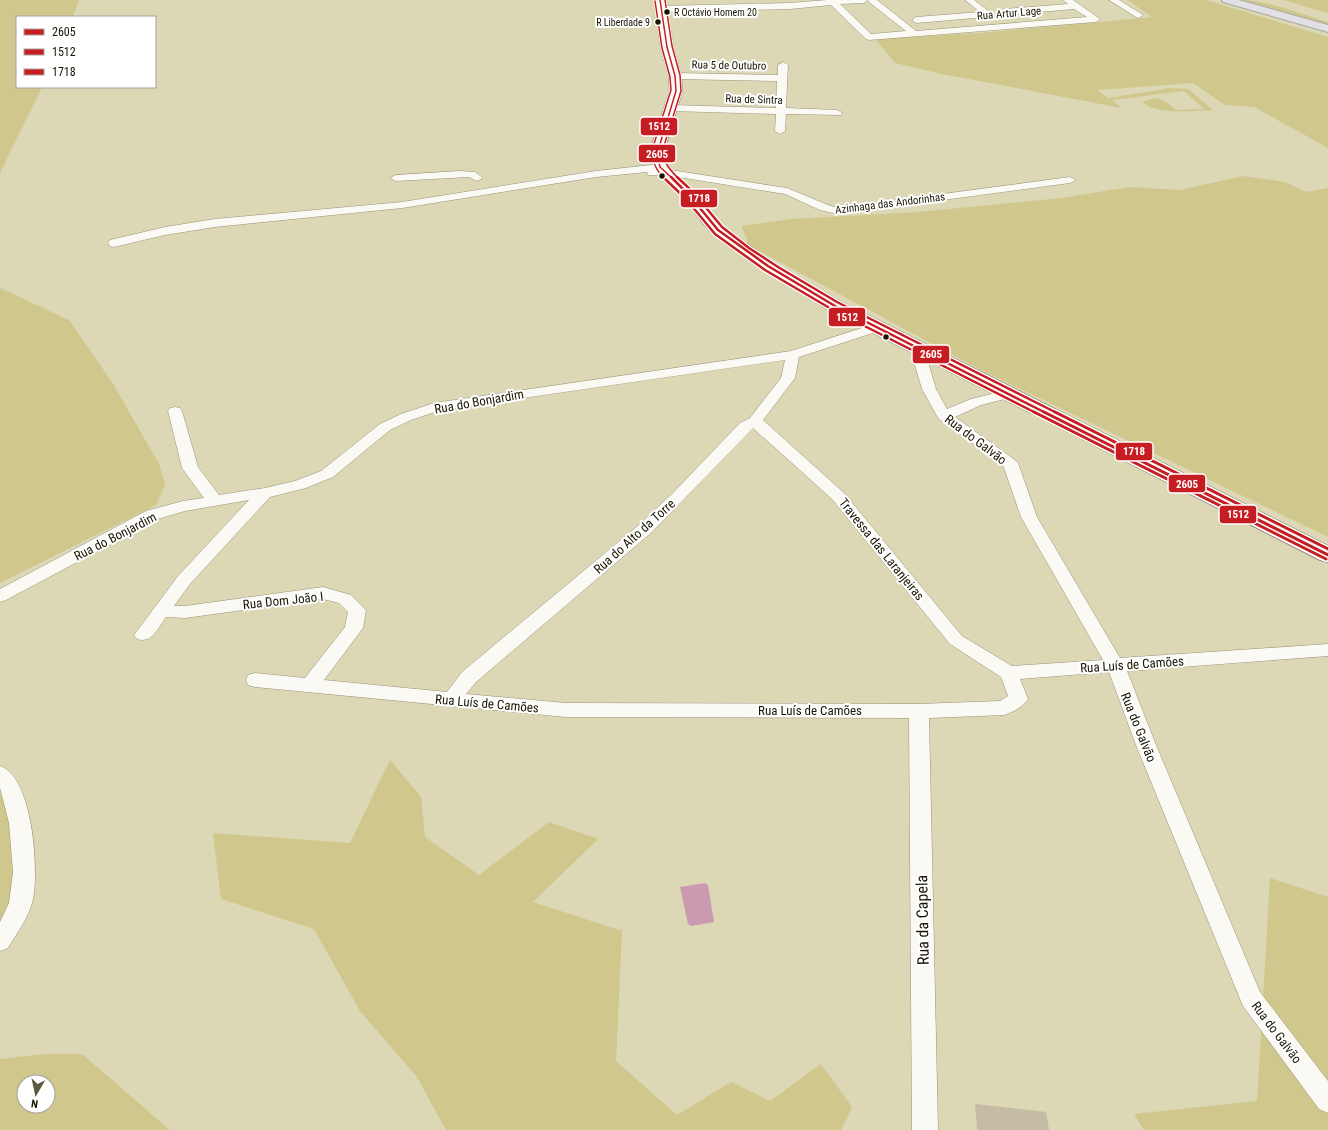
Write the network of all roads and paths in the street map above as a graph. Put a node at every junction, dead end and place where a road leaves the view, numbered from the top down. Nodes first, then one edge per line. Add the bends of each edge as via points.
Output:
1 (864, 0) edge
2 (872, 0) edge
3 (970, 0) edge
4 (1067, 0) edge
5 (1114, 0) edge
6 (1227, 0) edge
7 (832, 1) edge
8 (661, 4) edge
9 (1258, 4) edge
10 (1076, 6) junction
11 (1005, 12) dead end
12 (988, 14) junction
13 (1139, 15) dead end
14 (916, 20) dead end
15 (1328, 20) edge
16 (1004, 26) junction
17 (1328, 30) edge
18 (915, 34) junction
19 (1328, 34) edge
20 (783, 65) dead end
21 (675, 76) junction
22 (782, 78) junction
23 (671, 108) junction
24 (782, 112) junction
25 (837, 114) dead end
26 (780, 131) dead end
27 (663, 170) junction
28 (396, 178) dead end
29 (477, 178) junction
30 (1070, 180) dead end
31 (530, 184) junction
32 (482, 192) junction
33 (114, 244) dead end
34 (877, 327) junction
35 (925, 352) junction
36 (793, 355) junction
37 (1008, 394) junction
38 (175, 410) dead end
39 (944, 416) junction
40 (755, 421) junction
41 (266, 493) junction
42 (215, 500) junction
43 (1328, 555) edge
44 (0, 596) edge
45 (161, 611) junction
46 (143, 635) dead end
47 (1328, 650) edge
48 (1115, 665) junction
49 (1009, 673) junction
50 (255, 680) dead end
51 (310, 685) junction
52 (451, 700) junction
53 (919, 711) junction
54 (0, 774) edge
55 (0, 941) edge
56 (1328, 1101) edge
57 (925, 1130) edge

1 - 7 street
2 - 18 street
3 - 12 street
4 - 10 street, Rua Artur Lage
5 - 13 street
6 - 9 highway
7 - 8 street via 790,6
7 - 18 street, Rua Artur Lage via 869,37
8 - 21 street via 667,47
9 - 15 highway
9 - 17 highway
9 - 19 highway
10 - 11 street
10 - 16 street, Rua Artur Lage via 1096,18
12 - 14 street
12 - 16 street
16 - 18 street, Rua Artur Lage
20 - 22 street
21 - 22 street, Rua 5 de Outubro
21 - 23 street via 676,91
22 - 24 street
23 - 24 street, Rua de Sintra
23 - 27 street via 657,154
24 - 25 street, Rua de Sintra
24 - 26 street
27 - 30 street, Azinhaga das Andorinhas via 787,191 826,210 837,211
27 - 31 street, Azinhaga das Andorinhas via 629,175 590,175
27 - 34 street via 690,196 718,230 775,270 835,306
28 - 29 street via 471,174
29 - 31 street via 522,181
29 - 32 street
31 - 32 street, Azinhaga das Andorinhas
32 - 33 street, Azinhaga das Andorinhas via 375,208 209,224 165,231
34 - 35 street
34 - 36 street, Rua do Bonjardim
35 - 37 street
35 - 39 street, Rua do Galvão via 921,362 929,389
36 - 40 street, Rua do Alto da Torre via 788,378
36 - 41 street, Rua do Bonjardim via 439,406 385,427 327,474 300,486
37 - 39 street via 976,402
37 - 43 street
38 - 42 street via 190,468
39 - 48 street, Rua do Galvão via 1010,463 1029,517
40 - 49 street, Travessa das Laranjeiras via 838,496 956,640
40 - 52 street, Rua do Alto da Torre via 745,426 646,528 469,676
41 - 42 street, Rua do Bonjardim
41 - 45 street via 184,580
42 - 44 street, Rua do Bonjardim via 152,515
45 - 46 street
45 - 51 street, Rua Dom João I via 185,612 323,594 345,599 357,610 354,628
47 - 48 street, Rua Luís de Camões
48 - 49 street, Rua Luís de Camões
48 - 56 street, Rua do Galvão via 1251,999
49 - 53 street, Rua Luís de Camões via 1018,699 1004,708
50 - 51 street, Rua Luís de Camões
51 - 52 street, Rua Luís de Camões
52 - 53 street, Rua Luís de Camões via 566,710
53 - 57 street, Rua da Capela
54 - 55 street via 8,784 17,811 24,864 22,898 12,922

